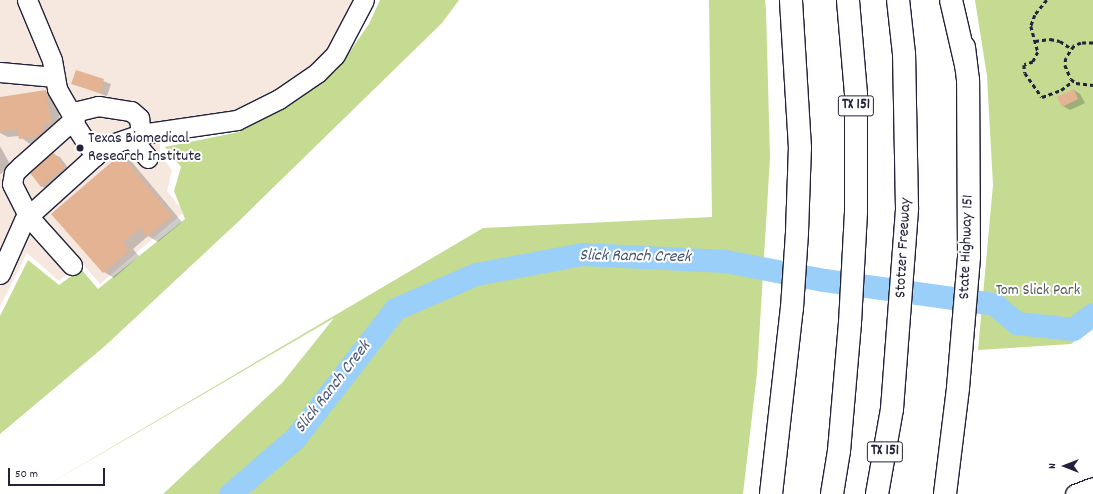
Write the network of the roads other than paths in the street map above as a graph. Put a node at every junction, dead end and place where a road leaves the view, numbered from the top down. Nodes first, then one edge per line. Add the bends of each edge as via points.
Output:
1 (27, 0) edge
2 (364, 0) edge
3 (791, 0) edge
4 (848, 0) edge
5 (898, 0) edge
6 (951, 0) edge
7 (959, 0) edge
8 (966, 65) junction
9 (0, 72) edge
10 (55, 77) junction
11 (74, 119) junction
12 (136, 136) junction
13 (95, 156) junction
14 (148, 158) dead end
15 (6, 186) edge
16 (28, 216) junction
17 (72, 265) dead end
18 (0, 274) edge
19 (839, 451) junction
20 (1093, 487) edge
21 (771, 494) edge
22 (826, 494) edge
23 (832, 494) edge
24 (877, 494) edge
25 (945, 494) edge
26 (1074, 494) edge

1 - 10 street via 52,60
2 - 12 street via 335,55 317,74 279,99 237,120
3 - 21 main road via 800,148 786,367
4 - 19 main road, TX 151 via 856,94 856,212
5 - 24 main road, Stotzer Freeway / TX 151 via 904,54 907,208 892,409
6 - 8 main road
7 - 8 main road, State Highway 151
8 - 25 main road, State Highway 151 via 970,208 967,293
9 - 10 street
10 - 11 street via 57,89
11 - 12 street via 78,112 98,106 120,107 130,110 139,118
11 - 13 street
11 - 15 street via 21,166
12 - 13 street via 106,146
12 - 14 street
13 - 16 street
15 - 16 street
16 - 17 street
16 - 18 street
19 - 22 main road
19 - 23 main road, TX 151
20 - 26 street

